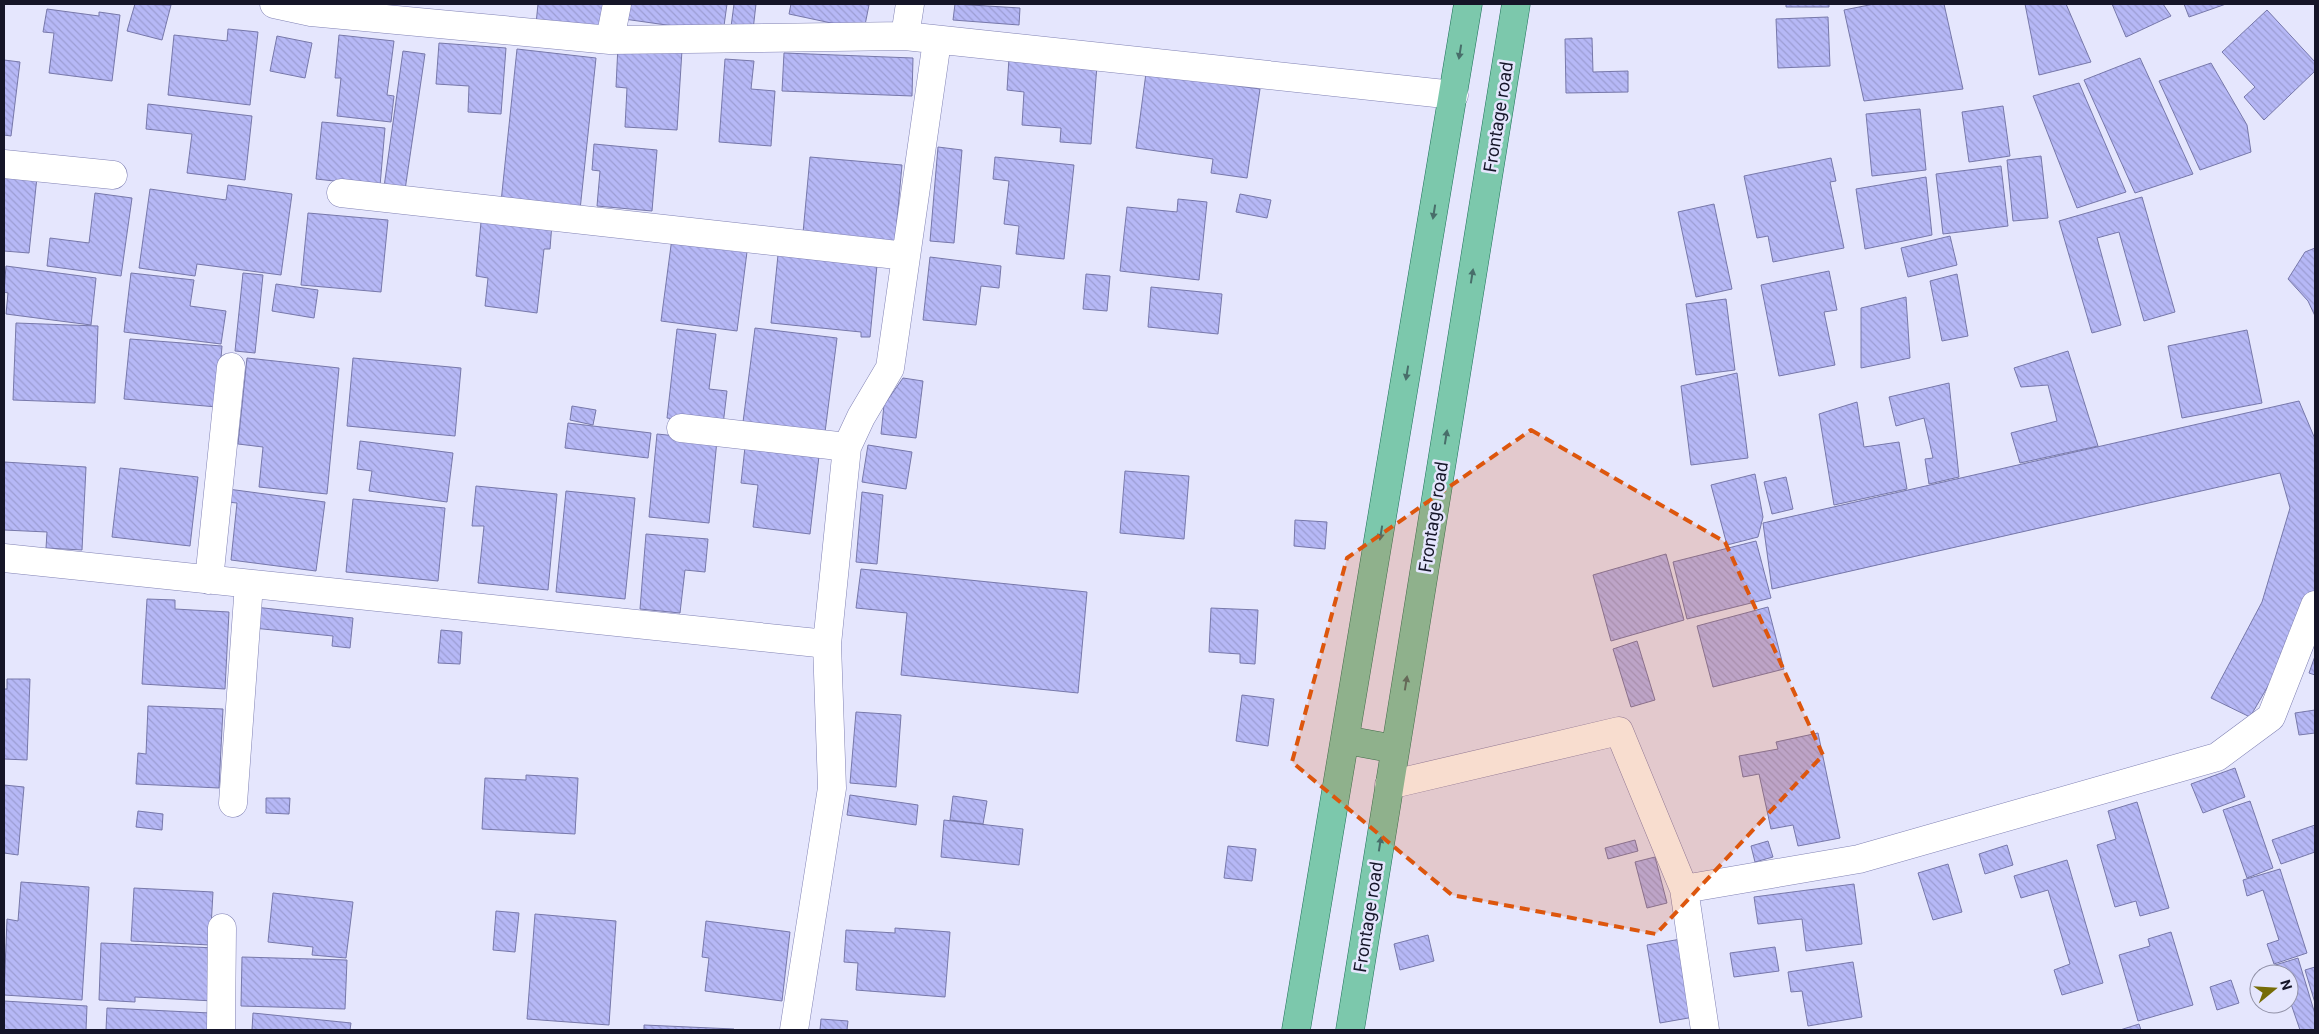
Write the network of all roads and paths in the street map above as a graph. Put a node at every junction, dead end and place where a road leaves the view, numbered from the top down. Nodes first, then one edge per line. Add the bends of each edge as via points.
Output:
1 (274, 4) edge
2 (617, 4) edge
3 (910, 4) edge
4 (1468, 4) edge
5 (1516, 4) edge
6 (440, 14) edge
7 (905, 36) junction
8 (610, 40) junction
9 (938, 41) junction
10 (1454, 95) junction
11 (4, 164) edge
12 (114, 175) dead end
13 (341, 193) dead end
14 (906, 256) junction
15 (231, 367) dead end
16 (681, 428) dead end
17 (847, 447) junction
18 (4, 558) edge
19 (208, 580) junction
20 (249, 584) junction
21 (2315, 605) edge
22 (827, 644) junction
23 (1346, 740) junction
24 (1395, 748) junction
25 (1389, 785) junction
26 (233, 802) dead end
27 (1684, 888) junction
28 (222, 928) dead end
29 (221, 1030) edge
30 (794, 1030) edge
31 (1296, 1030) edge
32 (1350, 1030) edge
33 (1705, 1030) edge

1 - 6 street via 311,12
2 - 8 street
3 - 7 street
4 -> 10 main road
24 -> 5 main road, Frontage road
6 - 8 street
7 - 8 street
7 - 9 street
9 - 10 street
9 - 14 street
10 -> 23 main road
11 - 12 street
13 - 14 street
14 - 17 street via 890,368
15 - 19 street
16 - 17 street
17 - 22 street
18 - 19 street
19 - 20 street
20 - 22 street
20 - 26 street
21 - 27 street via 2271,717 2217,757 1859,859
22 - 30 street via 832,788
23 - 24 main road
23 - 31 main road
24 - 25 main road, Frontage road
25 - 27 street via 1619,731
32 -> 25 main road, Frontage road
27 - 33 street
28 - 29 street

